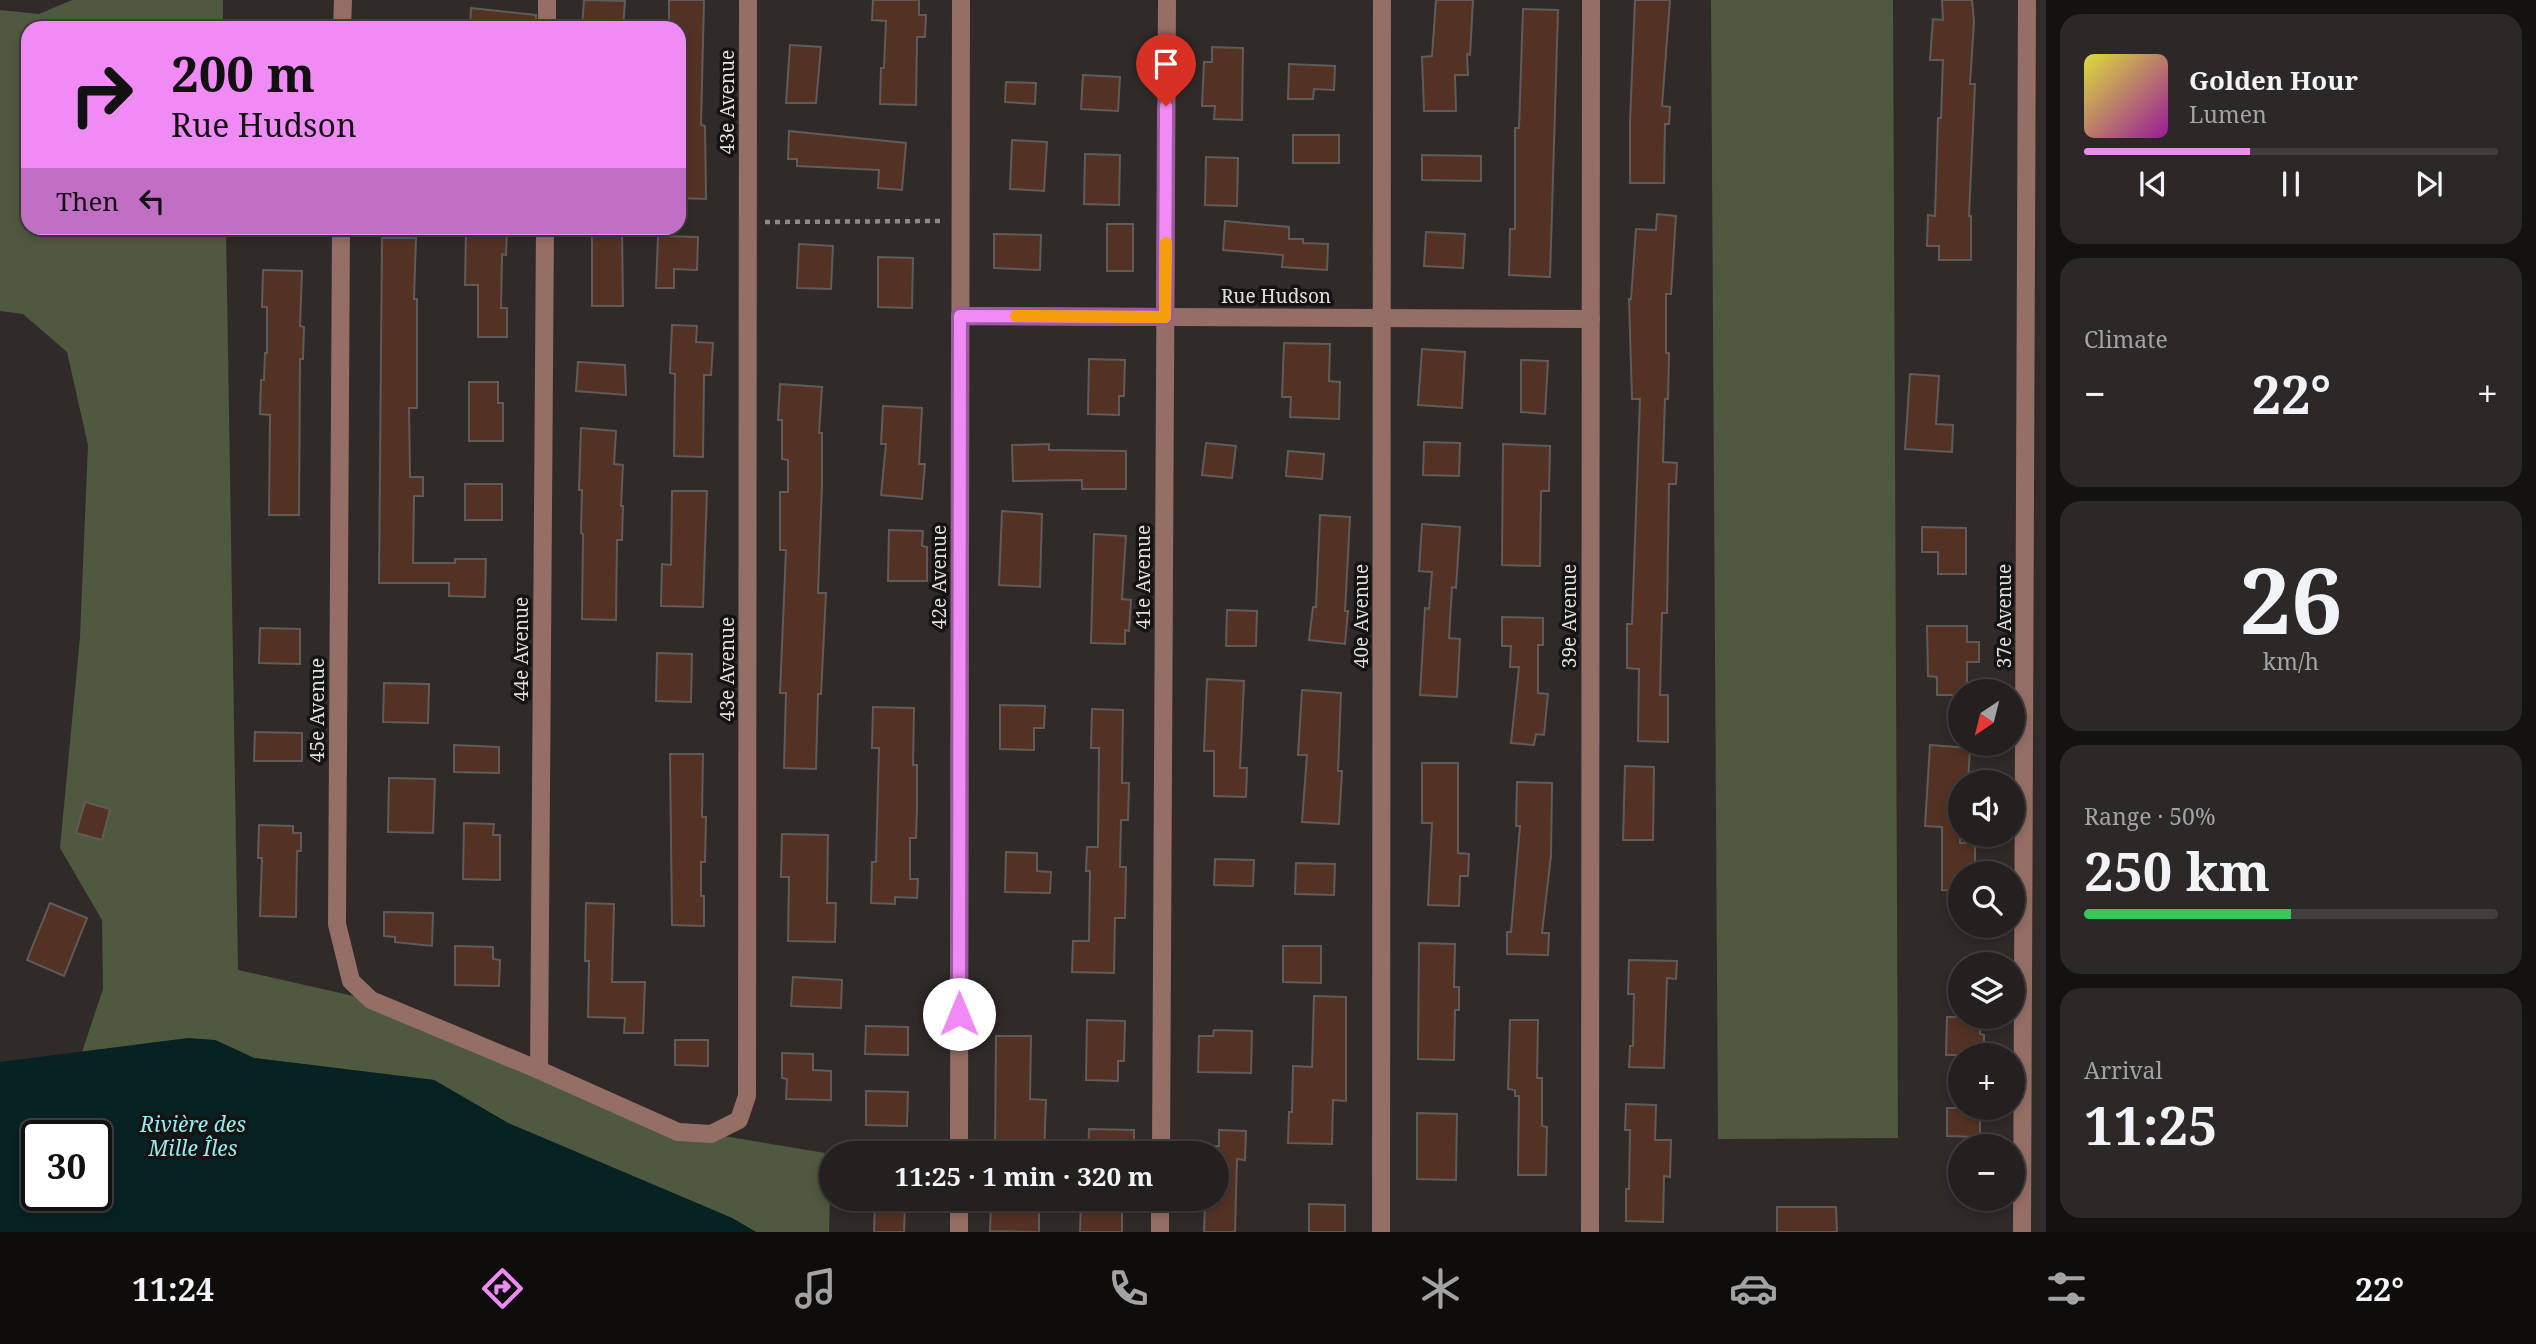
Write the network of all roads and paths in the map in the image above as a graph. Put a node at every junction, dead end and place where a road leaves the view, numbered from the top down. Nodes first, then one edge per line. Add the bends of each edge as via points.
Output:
1 (342, 0) edge
2 (547, 0) edge
3 (748, 0) edge
4 (961, 0) edge
5 (1167, 0) edge
6 (1382, 0) edge
7 (1591, 0) edge
8 (2027, 0) edge
9 (342, 21) edge
10 (547, 21) edge
11 (960, 221) junction
12 (748, 222) junction
13 (341, 235) edge
14 (545, 235) edge
15 (960, 316) junction
16 (1165, 317) junction
17 (1382, 318) junction
18 (1591, 319) junction
19 (539, 1070) junction
20 (959, 1141) edge
21 (1161, 1141) edge
22 (959, 1211) edge
23 (1160, 1211) edge
24 (959, 1232) edge
25 (1160, 1232) edge
26 (1381, 1232) edge
27 (1590, 1232) edge
28 (2022, 1232) edge

1 - 9 street
2 - 10 street
3 - 12 street, 43e Avenue
4 - 11 street, 42e Avenue
5 - 16 street, 41e Avenue
6 - 17 street, 40e Avenue
7 - 18 street, 39e Avenue
8 - 28 street, 37e Avenue
11 - 12 path
11 - 15 street, 42e Avenue
12 - 19 street, 43e Avenue via 747,1096 739,1120 711,1134 678,1132
13 - 19 street, 45e Avenue via 337,924 351,981 371,1000
14 - 19 street, 44e Avenue
15 - 16 street, Rue Hudson
15 - 20 street, 42e Avenue
16 - 17 street, Rue Hudson
16 - 21 street, 41e Avenue
17 - 18 street, Rue Hudson
17 - 26 street, 40e Avenue
18 - 27 street, 39e Avenue
22 - 24 street
23 - 25 street

